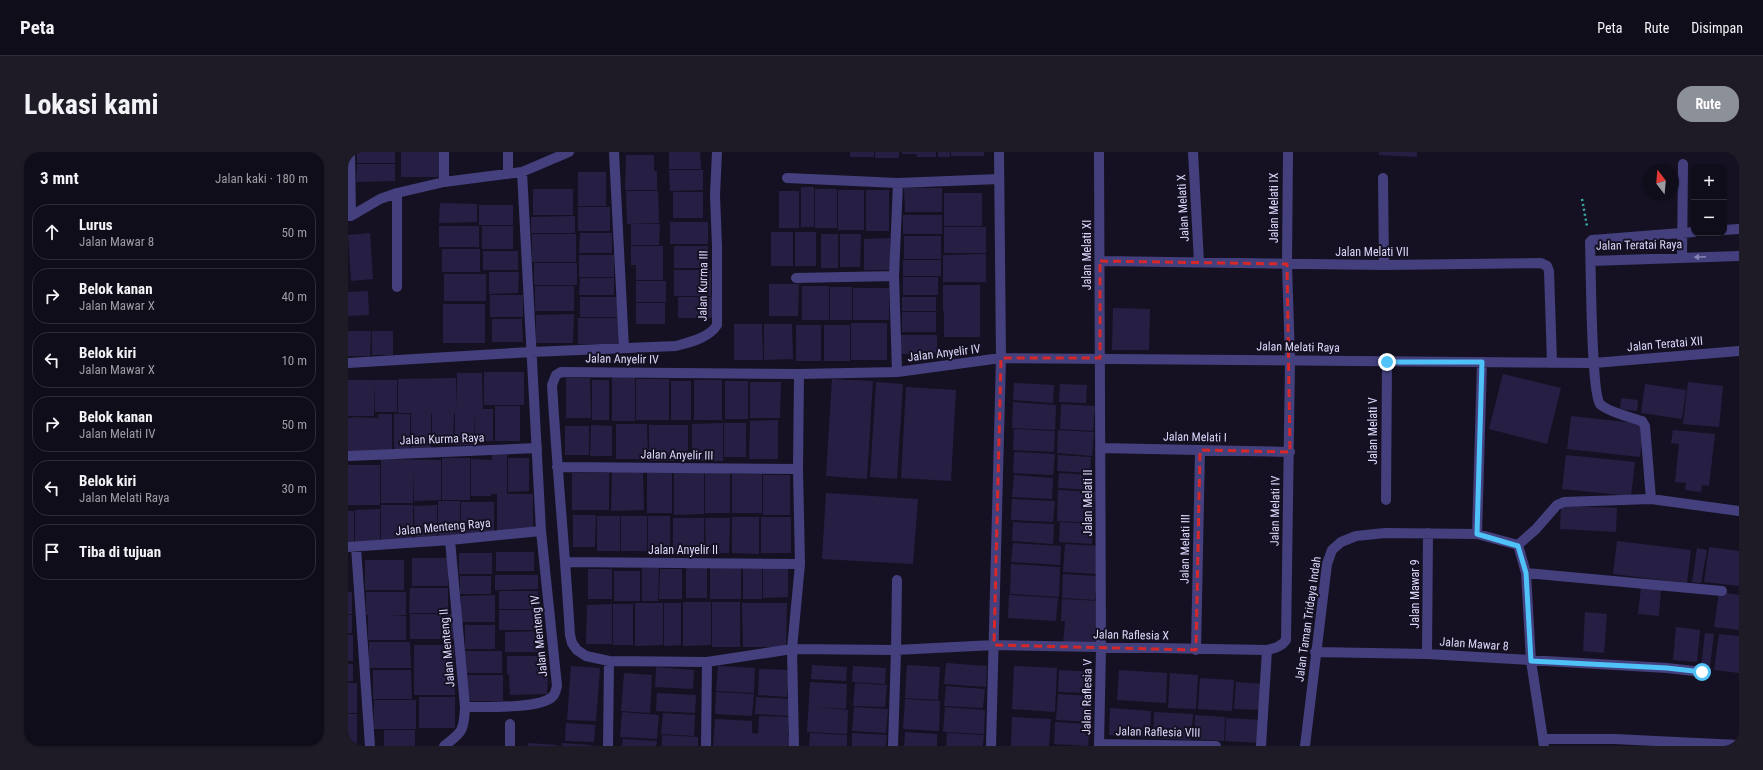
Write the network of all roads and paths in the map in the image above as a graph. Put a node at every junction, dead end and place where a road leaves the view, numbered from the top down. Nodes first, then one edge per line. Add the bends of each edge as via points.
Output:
1 (350, 152) edge
2 (444, 152) edge
3 (508, 152) edge
4 (568, 152) edge
5 (614, 152) edge
6 (717, 152) edge
7 (999, 152) edge
8 (1099, 152) edge
9 (1193, 152) edge
10 (1288, 152) edge
11 (1683, 164) dead end
12 (522, 172) junction
13 (508, 174) junction
14 (787, 178) dead end
15 (1383, 178) dead end
16 (999, 180) junction
17 (444, 182) junction
18 (898, 183) junction
19 (396, 193) junction
20 (1582, 199) dead end
21 (350, 216) edge
22 (1739, 229) edge
23 (1727, 230) edge
24 (1682, 232) junction
25 (1691, 232) edge
26 (1590, 240) junction
27 (1739, 256) edge
28 (1682, 258) junction
29 (1100, 261) junction
30 (1591, 261) junction
31 (1199, 262) junction
32 (1287, 264) junction
33 (1384, 265) junction
34 (894, 276) junction
35 (796, 278) dead end
36 (398, 288) dead end
37 (624, 348) junction
38 (1739, 351) edge
39 (531, 352) junction
40 (1001, 358) junction
41 (1100, 358) junction
42 (1290, 360) junction
43 (1387, 362) junction
44 (1482, 362) junction
45 (348, 363) edge
46 (1552, 363) junction
47 (1594, 363) junction
48 (897, 372) junction
49 (799, 374) junction
50 (537, 448) junction
51 (1100, 448) junction
52 (1200, 450) junction
53 (1290, 452) junction
54 (348, 456) edge
55 (557, 466) junction
56 (798, 469) junction
57 (1651, 499) junction
58 (1386, 500) dead end
59 (1739, 511) edge
60 (541, 531) junction
61 (1428, 533) junction
62 (1477, 534) junction
63 (450, 540) junction
64 (1518, 546) junction
65 (352, 547) edge
66 (566, 562) junction
67 (800, 564) junction
68 (1526, 573) junction
69 (897, 580) dead end
70 (1722, 591) dead end
71 (994, 645) junction
72 (1101, 648) junction
73 (792, 649) junction
74 (896, 650) junction
75 (1196, 650) junction
76 (1267, 650) junction
77 (1315, 652) junction
78 (1427, 654) junction
79 (609, 661) junction
80 (1531, 661) junction
81 (707, 662) junction
82 (1702, 672) dead end
83 (465, 707) junction
84 (510, 724) dead end
85 (1544, 743) edge
86 (1099, 745) edge
87 (1739, 745) edge
88 (370, 746) edge
89 (444, 746) edge
90 (510, 746) edge
91 (608, 746) edge
92 (706, 746) edge
93 (794, 746) edge
94 (893, 746) edge
95 (992, 746) edge
96 (1216, 746) edge
97 (1261, 746) edge
98 (1305, 746) edge

1 - 21 street
2 - 17 street
3 - 13 street
4 - 12 street
5 - 37 street
6 - 37 street, Jalan Kurma III via 717,325 710,333 676,346
7 - 16 street
8 - 29 street, Jalan Melati XI
9 - 31 street, Jalan Melati X
10 - 32 street, Jalan Melati IX
11 - 24 street
12 - 13 street
12 - 39 street
13 - 17 street
14 - 18 street
15 - 33 street
16 - 18 street
16 - 40 street
17 - 19 street
18 - 34 street
19 - 21 street
19 - 36 street
20 - 26 path
22 - 23 street
24 - 25 street, Jalan Teratai Raya
24 - 26 street, Jalan Teratai Raya
24 - 28 street
26 - 30 street, Jalan Teratai Raya
27 -> 28 street, Jalan Teratai Raya
28 - 30 street, Jalan Teratai Raya
29 - 31 street, Jalan Melati VII
29 - 41 street, Jalan Melati XI
30 - 47 street
31 - 32 street, Jalan Melati VII
32 - 33 street, Jalan Melati VII
32 - 42 street, Jalan Melati IX
33 - 46 street, Jalan Melati VII via 1544,264 1549,271
34 - 35 street
34 - 48 street
37 - 39 street, Jalan Kurma III
38 - 47 street, Jalan Teratai XII
39 - 45 street, Jalan Kurma III
39 - 50 street
40 - 41 street, Jalan Melati Raya
40 - 48 street, Jalan Anyelir IV
40 - 71 street
41 - 42 street, Jalan Melati Raya
41 - 51 street, Jalan Melati II
42 - 43 street, Jalan Melati Raya
42 - 53 street, Jalan Melati IV
43 - 44 street, Jalan Melati Raya
43 - 58 street, Jalan Melati V
44 - 46 street, Jalan Melati Raya
44 - 62 street
46 - 47 street, Jalan Melati Raya
47 - 57 street via 1597,399 1600,404 1642,421 1645,426
48 - 49 street, Jalan Anyelir IV
49 - 55 street, Jalan Anyelir IV via 561,372 556,375 552,385
49 - 56 street
50 - 54 street, Jalan Kurma Raya
50 - 60 street
51 - 52 street, Jalan Melati I
51 - 72 street, Jalan Melati II
52 - 53 street, Jalan Melati I
52 - 75 street, Jalan Melati III
53 - 76 street, Jalan Melati IV via 1286,640 1278,647
55 - 56 street, Jalan Anyelir III
55 - 66 street, Jalan Anyelir IV
56 - 67 street
57 - 59 street
57 - 64 street via 1564,502 1557,505
60 - 63 street, Jalan Menteng Raya
60 - 83 street, Jalan Menteng IV via 556,691 553,697 546,701 511,707
61 - 62 street, Jalan Taman Tridaya Indah
61 - 77 street, Jalan Taman Tridaya Indah via 1356,536 1341,542 1332,550 1327,564
61 - 78 street, Jalan Mawar 9
62 - 64 street, Jalan Taman Tridaya Indah
63 - 65 street, Jalan Menteng Raya
63 - 83 street, Jalan Menteng II
64 - 68 street
65 - 88 street
66 - 67 street, Jalan Anyelir II
66 - 79 street, Jalan Anyelir IV via 572,643 586,656
67 - 73 street
68 - 70 street
68 - 80 street
69 - 74 street
71 - 72 street, Jalan Raflesia X
71 - 74 street, Jalan Raflesia X
71 - 95 street
72 - 75 street, Jalan Raflesia X
72 - 86 street, Jalan Raflesia V
73 - 74 street, Jalan Raflesia X
73 - 81 street, Jalan Anyelir IV
73 - 93 street
74 - 94 street
75 - 76 street, Jalan Raflesia X
76 - 97 street
77 - 78 street, Jalan Mawar 8
77 - 98 street, Jalan Taman Tridaya Indah
78 - 80 street, Jalan Mawar 8
79 - 81 street, Jalan Anyelir IV
79 - 91 street
80 - 82 street, Jalan Mawar 8
80 - 85 street
81 - 92 street
83 - 89 street, Jalan Menteng II via 464,726 456,737
84 - 90 street
85 - 87 street via 1614,739
86 - 96 street, Jalan Raflesia VIII

